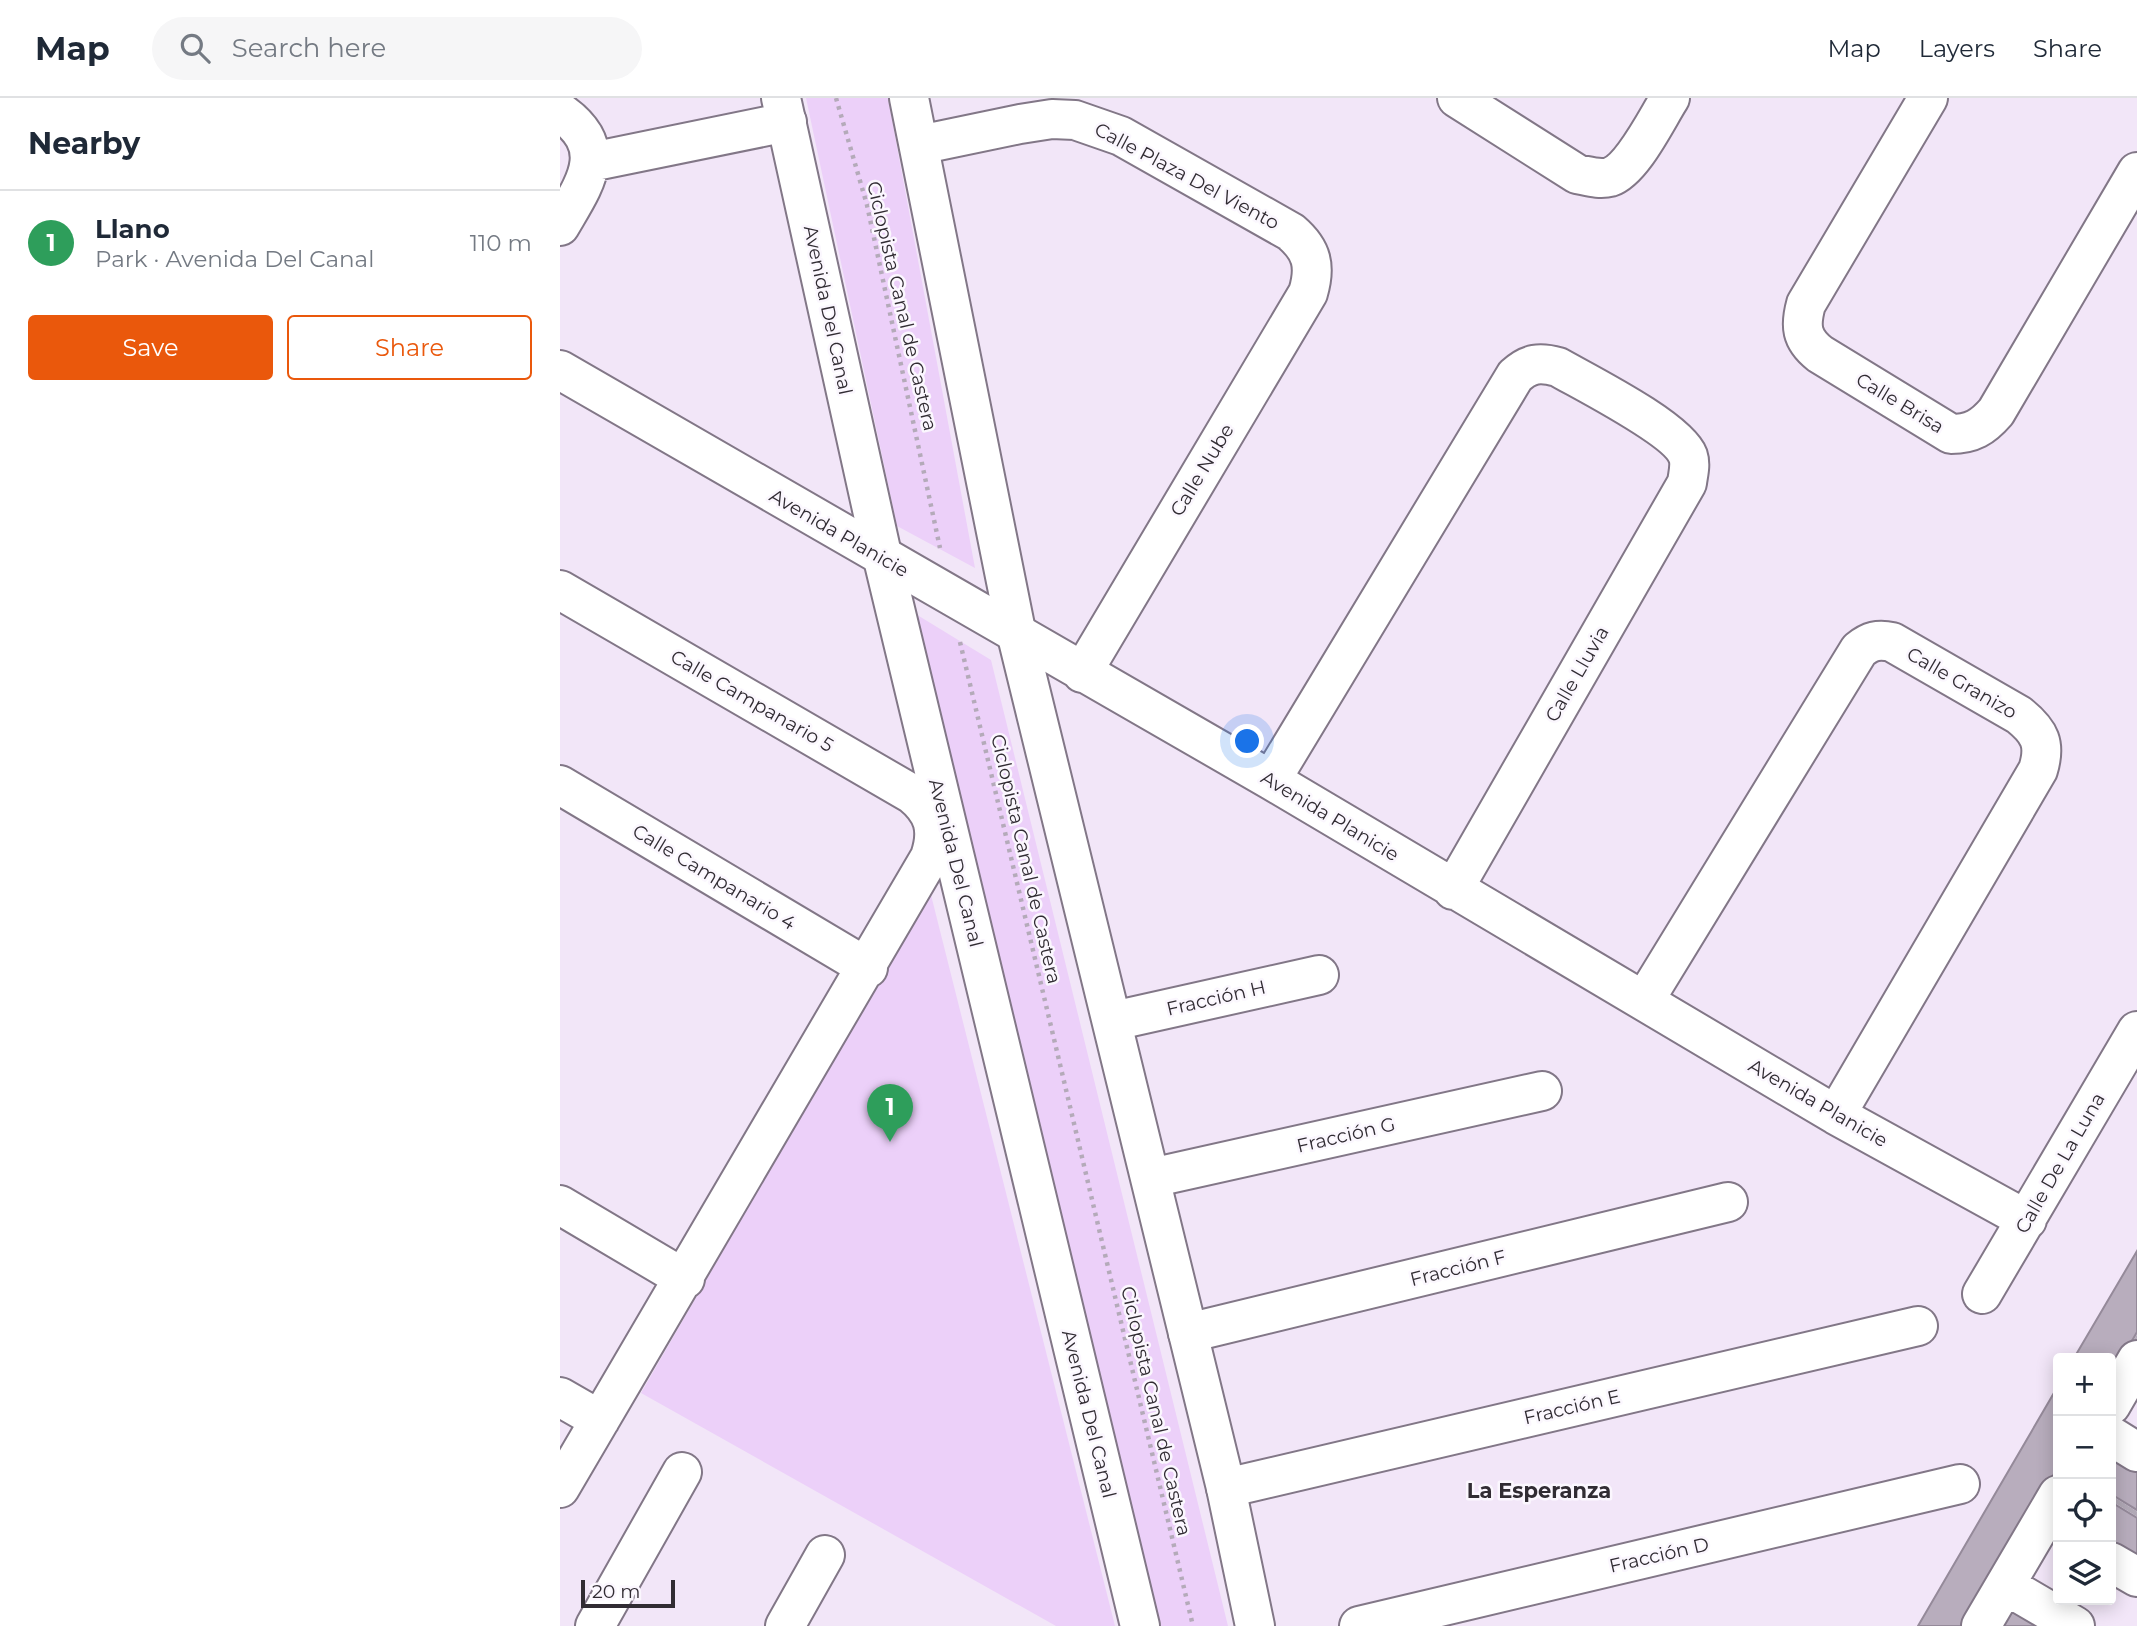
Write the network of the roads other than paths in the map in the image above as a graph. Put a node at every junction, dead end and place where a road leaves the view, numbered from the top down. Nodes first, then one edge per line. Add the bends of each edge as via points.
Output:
1 (909, 98) edge
2 (1457, 98) edge
3 (1670, 98) edge
4 (1928, 98) edge
5 (784, 110) edge
6 (560, 112) edge
7 (919, 145) junction
8 (591, 162) junction
9 (2137, 172) edge
10 (560, 226) edge
11 (1313, 264) joint
12 (560, 370) edge
13 (883, 559) junction
14 (560, 590) edge
15 (1017, 636) junction
16 (1082, 673) junction
17 (1270, 780) junction
18 (560, 785) edge
19 (1453, 890) junction
20 (868, 968) junction
21 (1318, 975) dead end
22 (1644, 1001) junction
23 (1113, 1021) junction
24 (2137, 1031) edge
25 (1542, 1091) dead end
26 (1836, 1115) junction
27 (1150, 1178) junction
28 (1728, 1202) dead end
29 (560, 1205) edge
30 (2027, 1220) junction
31 (685, 1279) junction
32 (1982, 1294) dead end
33 (1918, 1326) dead end
34 (1188, 1334) junction
35 (2135, 1368) edge
36 (560, 1397) edge
37 (2116, 1397) edge
38 (600, 1420) junction
39 (2116, 1439) edge
40 (2137, 1452) edge
41 (682, 1472) dead end
42 (1960, 1484) dead end
43 (560, 1488) edge
44 (1226, 1488) junction
45 (2053, 1516) edge
46 (825, 1555) dead end
47 (2116, 1565) edge
48 (2137, 1577) edge
49 (2005, 1586) junction
50 (595, 1626) edge
51 (785, 1626) edge
52 (1140, 1626) edge
53 (1255, 1626) edge
54 (1359, 1626) edge
55 (1981, 1626) edge
56 (2075, 1626) edge

1 - 7 street
2 - 3 street via 1577,174 1594,178 1609,177 1630,162
4 - 9 street, Calle Brisa via 1806,304 1801,320 1808,345 1951,434 1983,427 1996,412
5 - 8 street
5 - 13 street, Avenida Del Canal
6 - 8 street via 582,131
7 - 11 street, Calle Plaza Del Viento via 1052,119 1097,125 1291,232 1306,246
7 - 15 street
8 - 10 street via 589,176
11 - 16 street, Calle Nube via 1308,293
12 - 13 street, Avenida Planicie
13 - 15 street, Avenida Planicie
13 - 52 street, Avenida Del Canal
14 - 20 street, Calle Campanario 5 via 926,806 935,822 936,840 930,857
15 - 16 street, Avenida Planicie
15 - 23 street
16 - 17 street, Avenida Planicie
17 - 19 street, Avenida Planicie
17 - 19 street, Calle Lluvia via 1515,376 1533,364 1544,363 1669,433 1688,456 1686,483
18 - 20 street, Calle Campanario 4
19 - 22 street, Avenida Planicie
20 - 31 street
21 - 23 street, Fracción H
22 - 26 street, Avenida Planicie
22 - 26 street, Calle Granizo via 1867,643 1892,642 2019,715 2042,739 2038,769
23 - 27 street
24 - 30 street, Calle De La Luna
25 - 27 street, Fracción G
26 - 30 street, Avenida Planicie
27 - 34 street
28 - 34 street, Fracción F
29 - 31 street
30 - 32 street, Calle De La Luna
31 - 38 street
33 - 44 street, Fracción E
34 - 44 street
35 - 37 street
36 - 38 street
38 - 43 street
39 - 40 street
41 - 50 street
42 - 54 street, Fracción D
44 - 53 street
45 - 49 street
46 - 51 street
47 - 48 street
49 - 55 street
49 - 56 street

